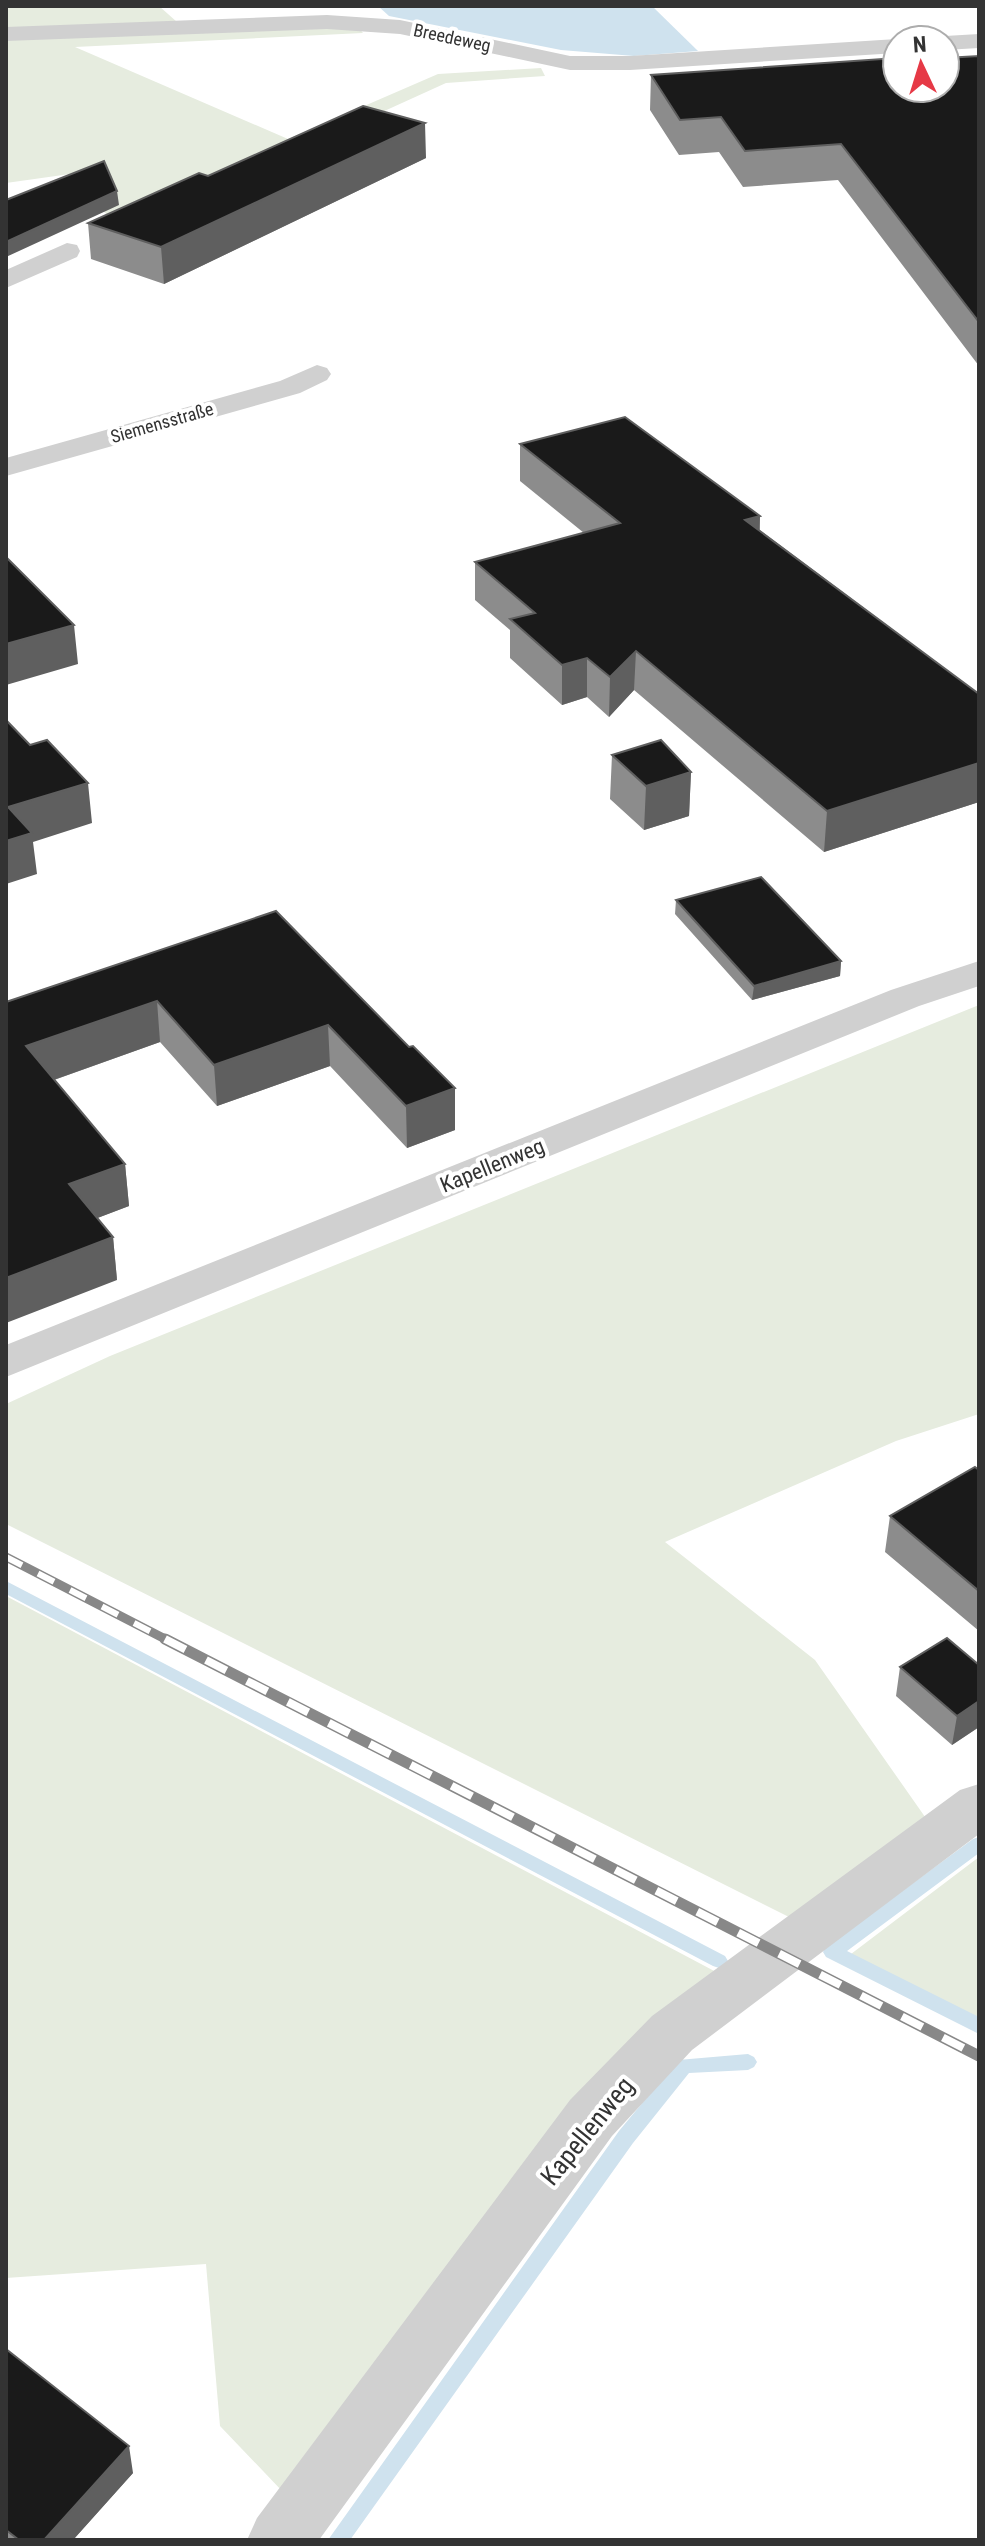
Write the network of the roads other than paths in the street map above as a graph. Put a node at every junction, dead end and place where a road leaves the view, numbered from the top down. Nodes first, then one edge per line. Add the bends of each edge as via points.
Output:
1 (6, 34) edge
2 (881, 47) edge
3 (67, 251) dead end
4 (6, 280) edge
5 (317, 374) dead end
6 (6, 467) edge
7 (979, 973) edge
8 (6, 1362) edge
9 (979, 1805) edge
10 (280, 2540) edge

1 - 2 street, Breedeweg via 327,22 400,27 570,63
3 - 4 street
5 - 6 street, Siemensstraße via 290,387
7 - 8 street, Kapellenweg via 905,998
9 - 10 street, Kapellenweg via 672,2033 591,2118

